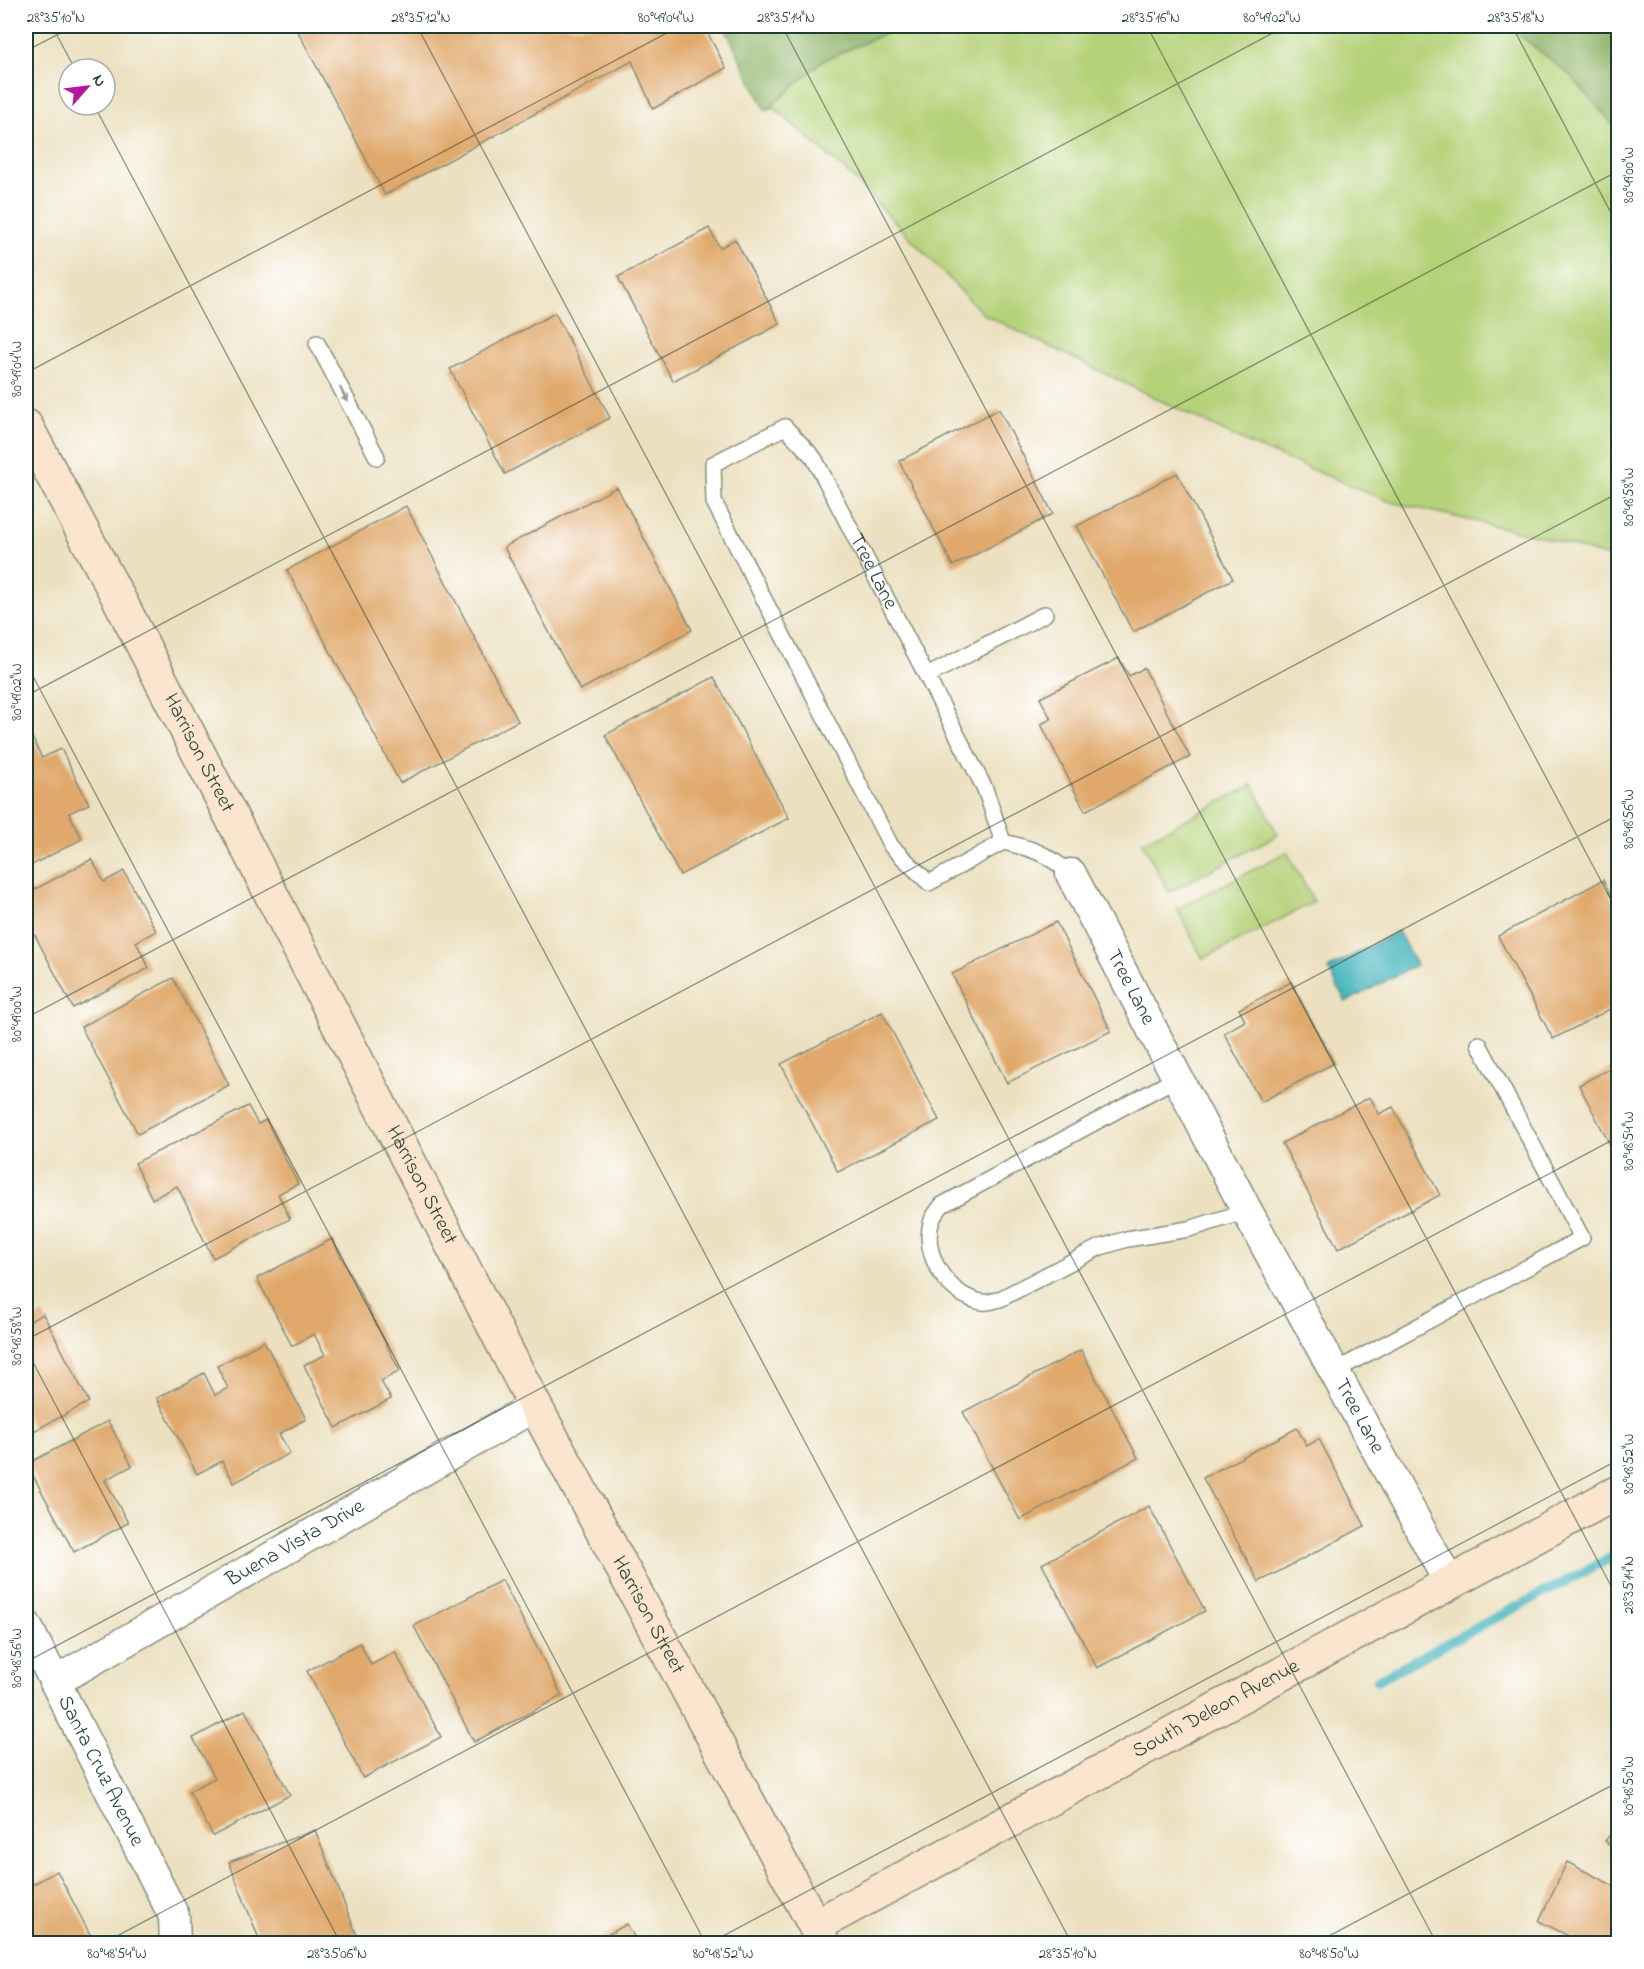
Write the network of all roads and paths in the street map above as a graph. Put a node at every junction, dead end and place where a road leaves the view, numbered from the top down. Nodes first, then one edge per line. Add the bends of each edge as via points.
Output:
1 (317, 343) dead end
2 (26, 426) edge
3 (377, 457) dead end
4 (1044, 614) dead end
5 (927, 676) junction
6 (1003, 842) junction
7 (1071, 874) joint
8 (1479, 1044) dead end
9 (1179, 1077) junction
10 (1248, 1210) junction
11 (1335, 1371) junction
12 (535, 1406) junction
13 (1618, 1492) edge
14 (1449, 1582) junction
15 (26, 1625) edge
16 (56, 1681) junction
17 (174, 1930) edge
18 (819, 1935) edge

1 -> 3 lane
2 - 12 street, Harrison Street via 125,609
4 - 5 lane
5 - 6 lane, Tree Lane via 985,789
5 - 6 lane, Tree Lane via 814,458 785,427 713,464 714,502 891,846 929,883
6 - 7 lane, Tree Lane via 1034,849
7 - 9 street, Tree Lane
8 - 11 lane via 1582,1238
9 - 10 street, Tree Lane
9 - 10 lane via 942,1205 932,1220 929,1242 934,1263 963,1297 984,1303 1000,1299 1098,1248 1190,1229
10 - 11 street, Tree Lane
11 - 14 street, Tree Lane
12 - 16 street, Buena Vista Drive
12 - 18 street, Harrison Street
13 - 14 street, South Deleon Avenue
14 - 18 street, South Deleon Avenue
15 - 16 street, Santa Cruz Avenue
16 - 17 street, Santa Cruz Avenue

